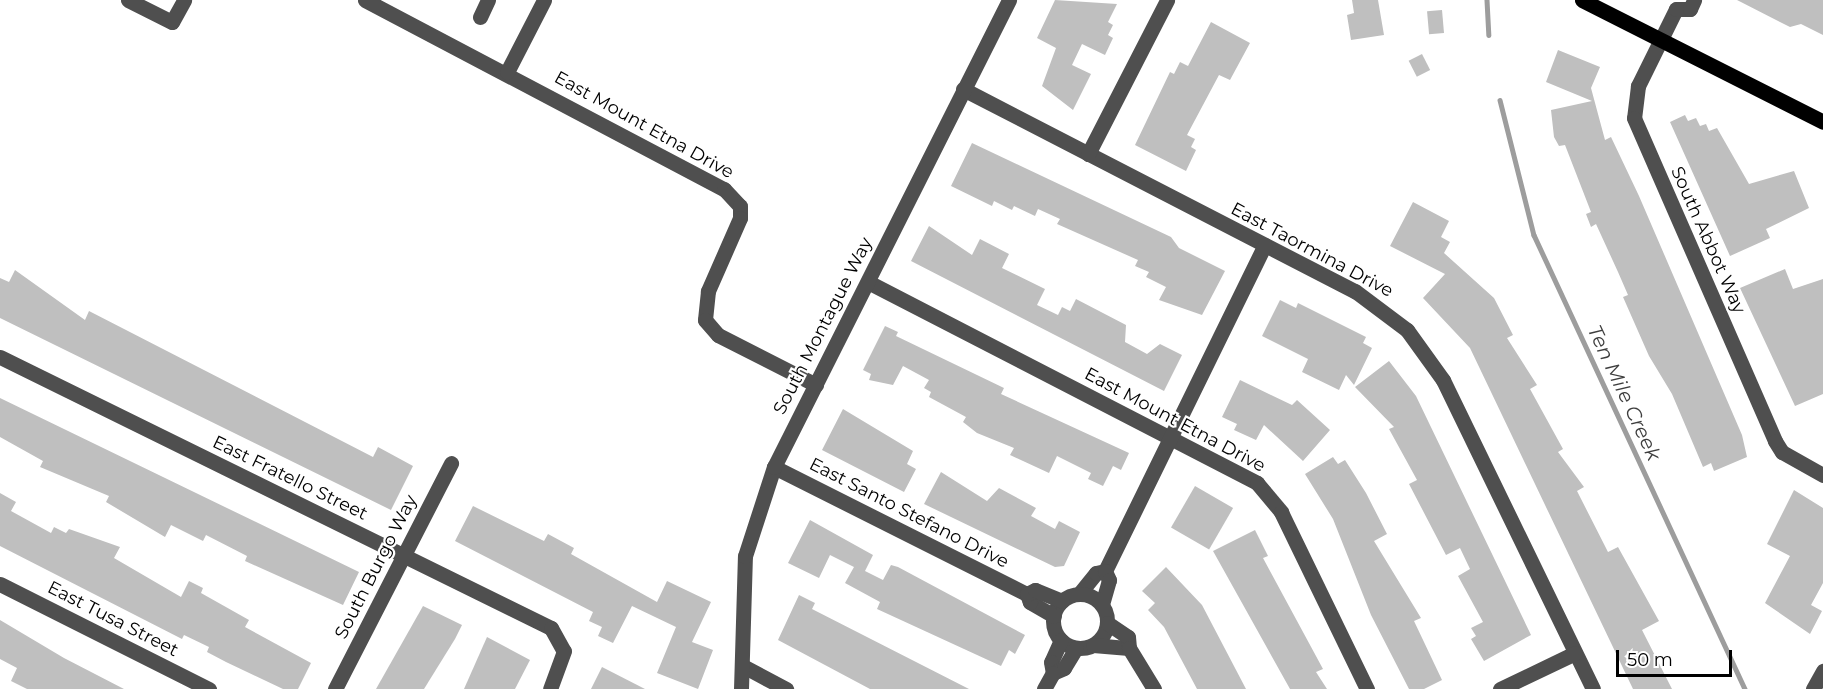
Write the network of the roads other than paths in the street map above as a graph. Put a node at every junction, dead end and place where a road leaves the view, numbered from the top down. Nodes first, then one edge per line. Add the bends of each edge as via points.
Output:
1 (128, 0) edge
2 (184, 0) edge
3 (365, 0) edge
4 (488, 0) edge
5 (544, 0) edge
6 (1009, 0) edge
7 (1167, 0) edge
8 (1582, 0) edge
9 (1694, 0) edge
10 (1673, 4) edge
11 (480, 17) dead end
12 (1661, 40) junction
13 (507, 72) junction
14 (963, 89) junction
15 (1823, 122) edge
16 (1088, 154) junction
17 (1265, 245) junction
18 (868, 282) junction
19 (0, 357) edge
20 (816, 385) junction
21 (1170, 438) junction
22 (451, 463) dead end
23 (774, 467) junction
24 (1823, 475) edge
25 (404, 555) junction
26 (1105, 571) junction
27 (0, 584) edge
28 (1027, 594) junction
29 (1079, 594) junction
30 (1062, 601) junction
31 (1102, 605) junction
32 (1054, 616) junction
33 (1107, 623) junction
34 (1061, 640) junction
35 (1094, 645) junction
36 (1076, 648) junction
37 (1129, 648) junction
38 (1575, 653) junction
39 (743, 666) junction
40 (1823, 671) edge
41 (1053, 673) junction
42 (209, 689) edge
43 (335, 689) edge
44 (550, 689) edge
45 (741, 689) edge
46 (786, 689) edge
47 (1044, 689) edge
48 (1154, 689) edge
49 (1367, 689) edge
50 (1500, 689) edge
51 (1593, 689) edge
52 (1813, 689) edge

1 - 2 street via 172,22
3 - 13 street, East Mount Etna Drive
4 - 11 street
5 - 13 street
6 - 14 street, South Montague Way
7 - 16 street
8 - 12 main road
9 - 10 street via 1690,9
10 - 12 street, South Abbot Way
12 - 15 main road
12 - 24 street, South Abbot Way via 1638,86 1634,118 1782,452
13 - 20 street, East Mount Etna Drive via 733,197 740,206 738,231 708,291 705,320 718,335
14 - 16 street, East Taormina Drive
14 - 18 street, South Montague Way
16 - 17 street, East Taormina Drive
17 - 21 street
17 - 38 street, East Taormina Drive via 1374,302 1419,344 1443,380
18 - 20 street, South Montague Way
18 - 21 street, East Mount Etna Drive
19 - 25 street, East Fratello Street
20 - 23 street, South Montague Way
21 - 26 street
21 - 49 street, East Mount Etna Drive via 1257,483 1269,495
22 - 25 street, South Burgo Way
23 - 28 street, East Santo Stefano Drive
23 - 39 street, South Montague Way via 745,556
25 - 43 street, South Burgo Way
25 - 44 street, East Fratello Street via 561,638 562,666
26 - 29 street via 1096,573
26 - 31 street via 1109,580
27 - 42 street, East Tusa Street
28 - 30 street, East Santo Stefano Drive via 1035,590
28 - 32 street, East Santo Stefano Drive via 1030,602
29 - 30 street
29 - 31 street
30 - 32 street
31 - 33 street
32 - 34 street
33 - 35 street
33 - 37 street via 1128,637
34 - 36 street
34 - 41 street via 1051,662
35 - 36 street
35 - 37 street
36 - 41 street via 1064,668
37 - 48 street
38 - 50 street
38 - 51 street, East Taormina Drive
39 - 45 street, South Montague Way
39 - 46 street
40 - 52 street
41 - 47 street

